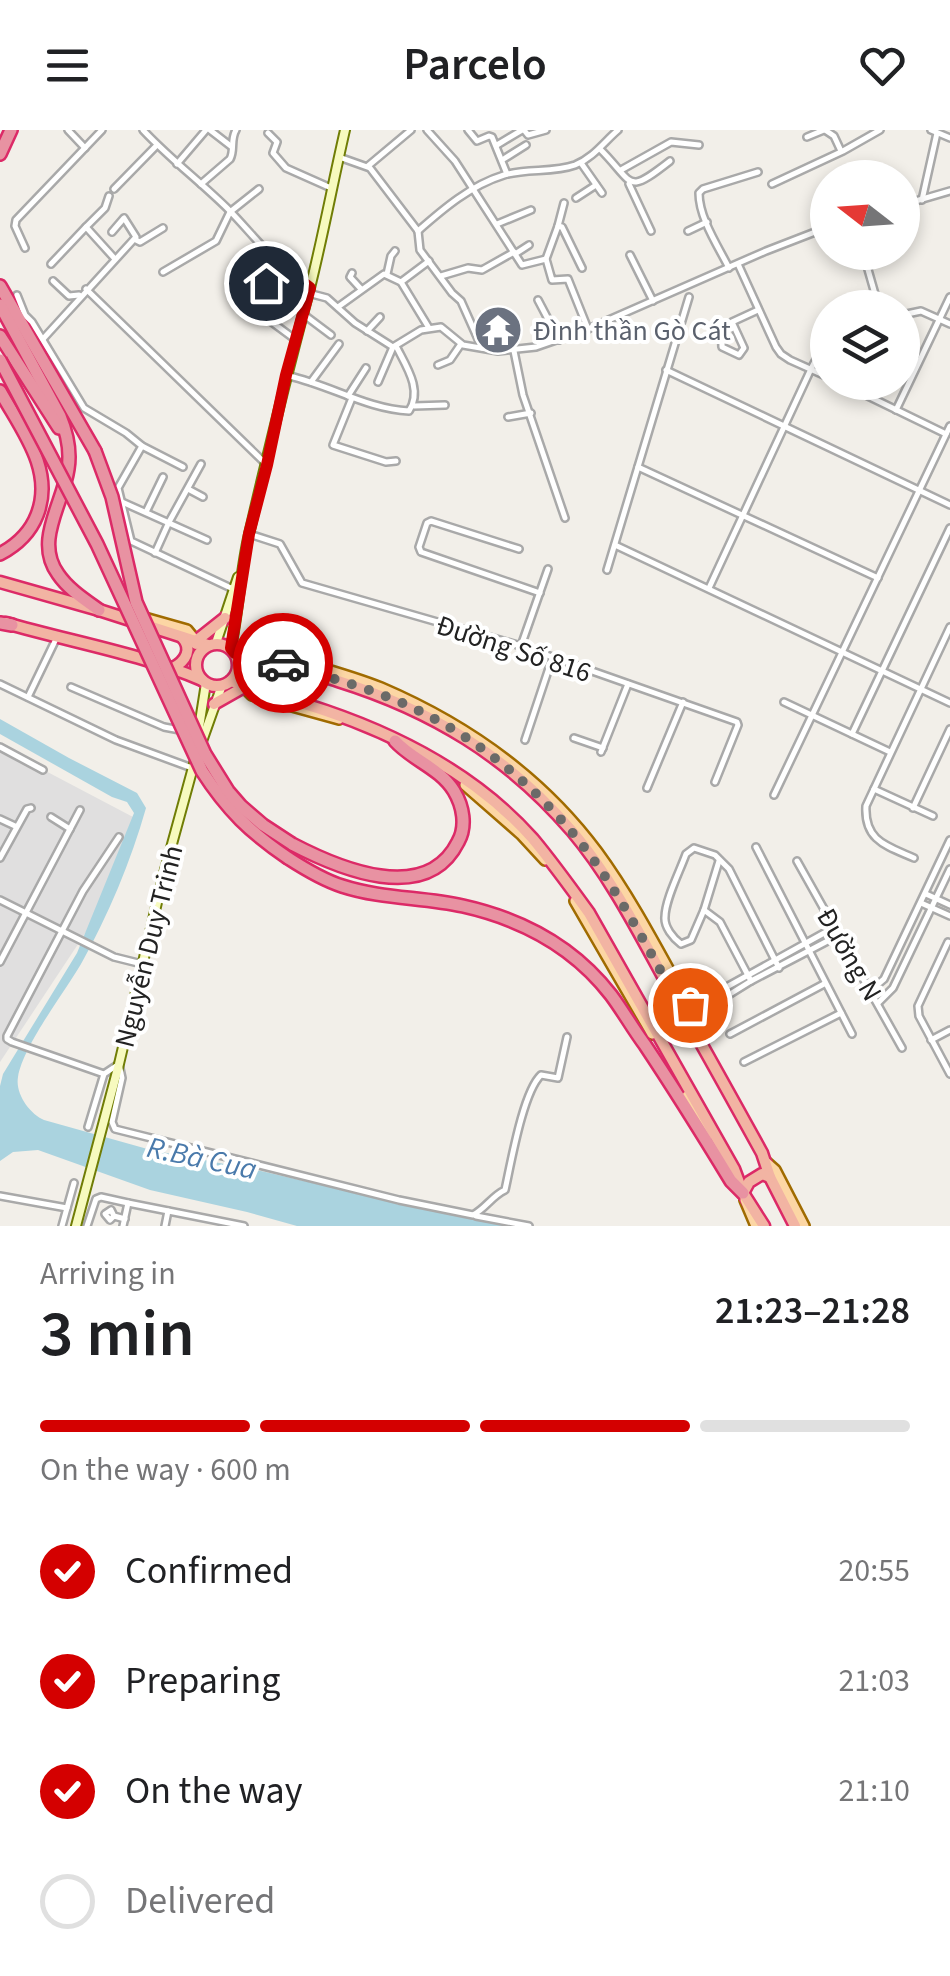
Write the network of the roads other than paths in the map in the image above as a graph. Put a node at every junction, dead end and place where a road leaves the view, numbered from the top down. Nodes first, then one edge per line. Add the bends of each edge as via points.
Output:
1 (12, 130) edge
2 (68, 130) edge
3 (102, 130) edge
4 (143, 130) edge
5 (236, 130) edge
6 (345, 130) edge
7 (411, 130) edge
8 (427, 130) edge
9 (468, 130) edge
10 (523, 130) edge
11 (546, 130) edge
12 (618, 130) edge
13 (824, 130) edge
14 (880, 130) edge
15 (212, 131) edge
16 (934, 131) edge
17 (268, 132) dead end
18 (807, 137) dead end
19 (950, 138) edge
20 (157, 145) junction
21 (496, 145) junction
22 (526, 145) dead end
23 (699, 145) dead end
24 (232, 147) junction
25 (85, 148) junction
26 (600, 149) junction
27 (842, 151) junction
28 (0, 154) edge
29 (339, 156) junction
30 (502, 160) junction
31 (580, 162) junction
32 (670, 162) dead end
33 (177, 164) junction
34 (368, 166) junction
35 (621, 170) junction
36 (758, 172) dead end
37 (508, 174) junction
38 (628, 183) junction
39 (200, 184) junction
40 (772, 184) dead end
41 (596, 185) junction
42 (332, 188) junction
43 (259, 189) dead end
44 (474, 189) junction
45 (950, 191) edge
46 (602, 193) dead end
47 (576, 198) dead end
48 (922, 200) joint
49 (564, 203) dead end
50 (531, 210) dead end
51 (230, 212) junction
52 (707, 222) junction
53 (496, 224) junction
54 (558, 226) junction
55 (86, 227) junction
56 (163, 228) dead end
57 (418, 231) junction
58 (652, 231) dead end
59 (112, 232) dead end
60 (688, 232) dead end
61 (810, 234) edge
62 (135, 239) junction
63 (529, 245) dead end
64 (26, 248) dead end
65 (396, 251) dead end
66 (514, 253) junction
67 (630, 255) dead end
68 (115, 259) junction
69 (546, 259) junction
70 (429, 261) junction
71 (51, 264) dead end
72 (738, 264) junction
73 (284, 268) junction
74 (582, 268) dead end
75 (729, 268) junction
76 (162, 272) dead end
77 (352, 273) dead end
78 (387, 274) junction
79 (441, 276) junction
80 (53, 281) dead end
81 (401, 282) junction
82 (0, 286) edge
83 (361, 289) junction
84 (309, 290) junction
85 (84, 292) junction
86 (18, 295) dead end
87 (689, 297) dead end
88 (950, 297) edge
89 (538, 300) dead end
90 (245, 301) dead end
91 (652, 301) junction
92 (0, 304) edge
93 (338, 307) junction
94 (758, 310) junction
95 (920, 312) edge
96 (303, 314) junction
97 (380, 316) dead end
98 (269, 320) dead end
99 (939, 320) junction
100 (732, 322) junction
101 (950, 324) edge
102 (429, 328) junction
103 (588, 329) junction
104 (367, 331) junction
105 (0, 336) edge
106 (331, 336) dead end
107 (42, 339) junction
108 (296, 340) junction
109 (559, 340) junction
110 (338, 344) dead end
111 (461, 344) junction
112 (395, 347) junction
113 (482, 348) junction
114 (514, 350) junction
115 (0, 360) edge
116 (438, 365) dead end
117 (366, 368) dead end
118 (810, 368) edge
119 (666, 370) junction
120 (810, 371) edge
121 (286, 375) junction
122 (311, 382) junction
123 (378, 382) dead end
124 (0, 392) edge
125 (350, 397) junction
126 (876, 400) edge
127 (445, 405) dead end
128 (414, 406) junction
129 (896, 410) junction
130 (531, 413) junction
131 (508, 417) dead end
132 (950, 426) edge
133 (785, 427) junction
134 (946, 434) junction
135 (142, 446) junction
136 (396, 460) dead end
137 (200, 464) dead end
138 (267, 465) junction
139 (184, 467) dead end
140 (638, 467) junction
141 (68, 470) junction
142 (163, 477) dead end
143 (187, 488) junction
144 (920, 491) junction
145 (203, 497) dead end
146 (122, 502) junction
147 (950, 505) edge
148 (146, 512) junction
149 (744, 515) junction
150 (565, 518) dead end
151 (169, 522) junction
152 (950, 528) edge
153 (249, 534) junction
154 (207, 540) dead end
155 (615, 544) junction
156 (519, 548) dead end
157 (155, 553) junction
158 (0, 554) edge
159 (242, 568) junction
160 (548, 570) dead end
161 (607, 570) dead end
162 (878, 578) junction
163 (0, 580) edge
164 (709, 588) junction
165 (234, 589) junction
166 (540, 592) junction
167 (99, 610) junction
168 (119, 617) junction
169 (224, 618) junction
170 (4, 623) edge
171 (950, 627) edge
172 (58, 636) junction
173 (181, 636) junction
174 (207, 643) junction
175 (89, 644) junction
176 (521, 646) junction
177 (233, 650) junction
178 (843, 652) junction
179 (259, 656) junction
180 (552, 659) junction
181 (173, 668) junction
182 (882, 670) junction
183 (186, 673) junction
184 (204, 682) junction
185 (226, 683) junction
186 (0, 684) edge
187 (628, 684) junction
188 (244, 687) junction
189 (71, 688) dead end
190 (920, 689) junction
191 (256, 691) junction
192 (28, 697) junction
193 (682, 702) junction
194 (784, 702) dead end
195 (950, 703) edge
196 (214, 704) junction
197 (812, 716) junction
198 (346, 720) junction
199 (950, 729) edge
200 (852, 734) junction
201 (198, 736) junction
202 (574, 738) dead end
203 (396, 740) junction
204 (524, 740) dead end
205 (0, 747) edge
206 (890, 753) junction
207 (192, 768) junction
208 (44, 770) dead end
209 (715, 782) dead end
210 (647, 788) dead end
211 (874, 789) junction
212 (774, 795) dead end
213 (32, 808) dead end
214 (913, 808) junction
215 (80, 810) dead end
216 (933, 816) dead end
217 (51, 817) dead end
218 (0, 818) edge
219 (16, 826) junction
220 (70, 829) junction
221 (118, 837) dead end
222 (950, 840) edge
223 (756, 847) dead end
224 (0, 858) edge
225 (914, 858) dead end
226 (797, 860) dead end
227 (719, 861) junction
228 (950, 869) edge
229 (926, 894) junction
230 (936, 898) junction
231 (0, 900) edge
232 (921, 902) junction
233 (950, 906) edge
234 (932, 908) junction
235 (704, 910) junction
236 (25, 914) junction
237 (950, 916) edge
238 (835, 927) junction
239 (66, 934) junction
240 (840, 935) junction
241 (948, 942) dead end
242 (808, 946) junction
243 (775, 959) junction
244 (0, 962) edge
245 (142, 964) junction
246 (779, 968) junction
247 (747, 974) junction
248 (751, 982) junction
249 (825, 984) junction
250 (872, 990) junction
251 (878, 1003) junction
252 (682, 1006) junction
253 (841, 1013) junction
254 (694, 1028) junction
255 (950, 1030) edge
256 (730, 1034) dead end
257 (852, 1034) dead end
258 (568, 1037) dead end
259 (931, 1040) junction
260 (902, 1048) dead end
261 (744, 1062) dead end
262 (119, 1064) junction
263 (104, 1074) junction
264 (950, 1074) edge
265 (88, 1127) dead end
266 (766, 1162) junction
267 (770, 1176) junction
268 (737, 1177) junction
269 (74, 1183) dead end
270 (743, 1193) junction
271 (0, 1196) edge
272 (114, 1200) junction
273 (128, 1203) junction
274 (67, 1208) junction
275 (92, 1210) junction
276 (168, 1210) junction
277 (473, 1215) junction
278 (110, 1217) edge
279 (124, 1222) edge
280 (207, 1222) edge
281 (799, 1224) edge
282 (62, 1226) edge
283 (76, 1226) edge
284 (87, 1226) edge
285 (164, 1226) edge
286 (244, 1226) edge
287 (528, 1226) edge
288 (756, 1226) edge
289 (764, 1226) edge

1 - 28 highway
2 - 25 street
3 - 25 street
4 - 20 street
5 - 24 street
6 - 29 main road
7 - 34 street
8 - 44 street
9 - 21 street via 477,141 490,136
10 - 11 street
10 - 21 street
12 - 26 street
13 - 18 street
13 - 27 street
14 - 27 street
15 - 24 street
15 - 33 street
16 - 19 street
16 - 48 street
17 - 42 street via 286,168
20 - 33 street
20 - 55 street
21 - 30 street
22 - 30 street
23 - 35 street via 671,142
24 - 39 street via 230,158
25 - 64 street via 16,220
26 - 31 street
26 - 35 street
27 - 40 street
29 - 34 street
29 - 42 main road
30 - 37 street
31 - 37 street
31 - 41 street
32 - 38 street
33 - 39 street
34 - 57 street
35 - 38 street
36 - 52 street via 702,188 698,198
37 - 44 street
38 - 58 street
39 - 51 street
41 - 46 street
41 - 47 street
42 - 84 main road
43 - 51 street
44 - 53 street
44 - 57 street
45 - 48 street
49 - 54 street
50 - 53 street
51 - 73 street
51 - 76 street via 216,241
52 - 60 street
52 - 75 street
53 - 66 street
54 - 69 street
54 - 74 street
55 - 68 street
55 - 71 street
56 - 62 street
57 - 70 street via 418,246
59 - 62 street via 124,218
61 - 72 street
62 - 68 street
63 - 66 street
65 - 78 street
66 - 69 street via 523,266
66 - 79 street via 482,270
67 - 91 street
68 - 85 street
69 - 103 street via 553,282 568,279
70 - 79 street
70 - 81 street
72 - 75 street
72 - 94 street
73 - 84 street
73 - 90 street
75 - 91 street
77 - 83 street
78 - 81 street
78 - 83 street
79 - 113 street via 468,312
80 - 85 street via 69,296
81 - 102 street
82 - 203 highway, bridge via 95,451 136,602 205,754 240,806 292,844 346,870 400,877 436,868 462,834 461,806 445,779
83 - 93 street
84 - 93 street
84 - 96 main road
85 - 107 street
85 - 138 street
86 - 107 street
87 - 119 street
88 - 99 street
89 - 109 street
91 - 103 street
92 - 141 highway via 60,416
93 - 104 street
94 - 100 street
94 - 118 street via 781,354
95 - 99 street
96 - 106 street
96 - 108 main road
97 - 104 street
98 - 108 street
99 - 101 street
99 - 129 street
100 - 100 street via 721,344 739,355 744,348
102 - 111 street via 445,328
102 - 112 street
103 - 109 street
104 - 112 street
105 - 141 highway via 59,427
107 - 135 street via 84,408
108 - 121 main road
109 - 114 street
110 - 122 street
111 - 113 street
111 - 116 street
112 - 123 street
112 - 128 street via 412,377
113 - 114 street
114 - 130 street
115 - 270 highway, bridge via 82,513 202,771 234,816 288,858 340,886 460,905 557,944 610,994
117 - 125 street
119 - 133 street
119 - 140 street
120 - 133 street
121 - 122 street
121 - 138 main road
122 - 125 street
124 - 158 highway via 39,464 43,490 27,534
125 - 128 street via 401,411
125 - 136 street via 334,445
126 - 129 street
127 - 128 street
129 - 134 street
130 - 131 street
130 - 150 street
132 - 134 street
133 - 144 street
133 - 149 street
134 - 144 street
135 - 139 street
135 - 146 street via 118,488
137 - 143 street
138 - 153 main road
140 - 149 street
140 - 155 street
141 - 167 highway via 50,529 50,555 60,578
142 - 148 street
143 - 145 street
143 - 151 street
144 - 147 street
144 - 162 street
146 - 148 street
146 - 157 street via 131,541
148 - 151 street
149 - 162 street
149 - 164 street
151 - 154 street
151 - 157 street
152 - 182 street
153 - 159 main road
153 - 176 street, Đường Số 816 via 280,544 302,583
155 - 161 street
155 - 164 street
156 - 166 street via 431,521 419,548
157 - 165 street
159 - 165 main road
159 - 177 main road
160 - 166 street
162 - 178 street
163 - 167 highway
164 - 178 street
165 - 169 main road
166 - 176 street
167 - 168 highway
168 - 173 highway
168 - 174 main road via 186,630
169 - 174 highway
169 - 174 main road
170 - 172 highway
171 - 190 street
172 - 175 highway
172 - 192 street
173 - 174 highway
173 - 181 highway via 187,654
174 - 177 highway
174 - 183 highway
174 - 184 highway via 196,658
175 - 181 highway
175 - 183 main road via 175,675
176 - 180 street, Đường Số 816
177 - 179 highway
177 - 185 highway via 238,668
178 - 182 street
178 - 197 street
179 - 188 highway via 244,670
179 - 191 highway via 249,674
179 - 252 highway via 405,702 527,784 606,871
180 - 187 street, Đường Số 816
180 - 204 street
181 - 183 highway
182 - 190 street
182 - 200 street
183 - 184 highway
184 - 185 highway
184 - 201 main road, Nguyễn Duy Trinh
185 - 188 highway
185 - 196 main road, Nguyễn Duy Trinh
186 - 192 street
187 - 193 street, Đường Số 816
187 - 202 street via 602,750
188 - 191 highway
188 - 196 highway
188 - 198 main road via 252,696
189 - 201 street
190 - 195 street
190 - 206 street
191 - 198 highway
192 - 207 street
193 - 209 street, Đường Số 816 via 738,724
193 - 210 street
194 - 197 street
196 - 207 main road, Nguyễn Duy Trinh
197 - 200 street
197 - 212 street
198 - 203 highway
199 - 214 street
200 - 206 street
201 - 207 main road, Nguyễn Duy Trinh
203 - 268 highway via 496,804 564,876
205 - 208 street
206 - 211 street
207 - 245 main road, Nguyễn Duy Trinh
211 - 214 street
211 - 225 street via 866,813 872,834
213 - 219 street
214 - 216 street
215 - 220 street
217 - 220 street
218 - 219 street
219 - 224 street
220 - 236 street
221 - 239 street via 83,891
222 - 229 street
223 - 242 street
226 - 238 street, Đường N
227 - 235 street
227 - 235 street via 694,848 686,854 664,919 677,942 691,940
227 - 243 street via 730,869
228 - 230 street
229 - 230 street
229 - 232 street
230 - 233 street
230 - 234 street
231 - 236 street
232 - 234 street
232 - 250 street via 884,979
234 - 237 street
234 - 251 street
235 - 247 street via 720,922
236 - 239 street
236 - 244 street
238 - 240 street, Đường N
238 - 242 street
239 - 245 street
239 - 263 street via 7,1039
240 - 242 street
240 - 250 street, Đường N
241 - 259 street via 918,1006
242 - 243 street
242 - 246 street
242 - 249 street
243 - 246 street
243 - 247 street
245 - 262 main road, Nguyễn Duy Trinh
246 - 248 street
247 - 248 street
247 - 252 street
248 - 254 street via 698,1014
249 - 253 street
249 - 256 street
250 - 251 street, Đường N
251 - 260 street, Đường N
252 - 254 highway
253 - 257 street
253 - 261 street
254 - 266 highway
255 - 259 street
258 - 277 street via 558,1078 535,1080 505,1190
259 - 264 street
262 - 263 street
262 - 277 street via 115,1129
262 - 283 main road, Nguyễn Duy Trinh
263 - 265 street
266 - 267 highway
266 - 268 highway via 752,1175
266 - 281 main road
267 - 270 highway via 753,1178
267 - 281 highway
268 - 270 highway
269 - 274 street
270 - 288 main road
270 - 289 highway
271 - 274 street
272 - 273 street
272 - 275 street via 96,1199
272 - 278 street
273 - 276 street
273 - 279 street
274 - 282 street
275 - 278 street
275 - 284 street
276 - 280 street
276 - 285 street
277 - 287 street
278 - 279 street
280 - 286 street

